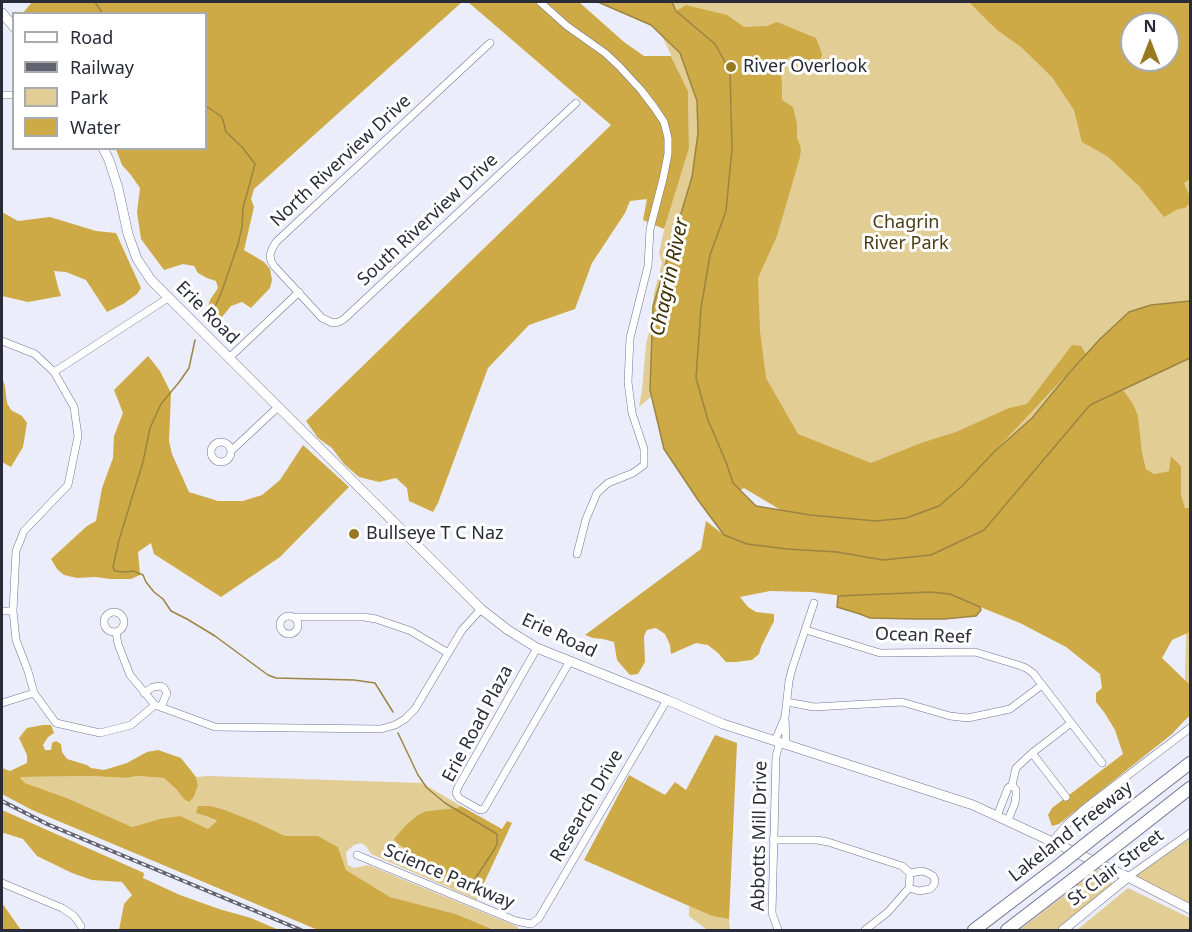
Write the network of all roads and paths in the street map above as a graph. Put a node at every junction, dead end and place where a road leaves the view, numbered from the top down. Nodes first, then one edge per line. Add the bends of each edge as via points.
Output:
1 (540, 2) edge
2 (2, 13) edge
3 (12, 25) edge
4 (490, 43) dead end
5 (576, 103) dead end
6 (104, 150) edge
7 (299, 292) junction
8 (168, 298) junction
9 (2, 341) edge
10 (229, 358) junction
11 (54, 372) junction
12 (278, 407) junction
13 (231, 451) dead end
14 (577, 554) dead end
15 (814, 603) dead end
16 (481, 609) junction
17 (2, 611) edge
18 (13, 611) junction
19 (295, 617) dead end
20 (806, 630) junction
21 (116, 632) dead end
22 (537, 648) junction
23 (448, 653) junction
24 (570, 661) junction
25 (1042, 686) junction
26 (34, 693) junction
27 (144, 693) junction
28 (667, 700) junction
29 (787, 702) junction
30 (2, 704) edge
31 (158, 706) junction
32 (785, 717) junction
33 (1071, 723) junction
34 (1191, 728) edge
35 (780, 742) junction
36 (1032, 753) junction
37 (1102, 763) dead end
38 (1191, 763) edge
39 (1012, 785) junction
40 (1191, 788) edge
41 (1066, 797) dead end
42 (998, 816) junction
43 (1008, 820) junction
44 (1191, 833) edge
45 (773, 840) junction
46 (1052, 842) junction
47 (357, 855) dead end
48 (910, 873) junction
49 (1128, 877) junction
50 (2, 883) edge
51 (909, 888) junction
52 (1191, 909) edge
53 (531, 924) joint
54 (81, 926) dead end
55 (778, 930) edge
56 (865, 930) edge
57 (974, 930) edge
58 (1007, 930) edge
59 (1063, 930) edge

1 - 14 street via 626,74 664,122 668,138 668,154 650,230 648,266 630,338 628,382 632,413 644,449 644,465 597,493
2 - 3 street
4 - 7 street, North Riverview Drive via 276,242 271,261
5 - 7 street, South Riverview Drive via 344,319 333,323 322,318
6 - 8 street, Erie Road via 137,259
7 - 10 street
8 - 10 street, Erie Road
8 - 11 street
9 - 11 street via 35,354
10 - 12 street, Erie Road
11 - 18 street via 74,407 78,436 68,485 24,531 16,551
12 - 13 street
12 - 16 street, Erie Road
15 - 20 street
16 - 22 street, Erie Road
16 - 23 street
17 - 18 street
18 - 26 street via 16,640
19 - 23 street via 376,619 411,631
20 - 25 street, Ocean Reef via 880,653 975,652 1026,668
20 - 29 street via 792,669
21 - 27 street via 130,675
22 - 24 street, Erie Road
22 - 24 street, Erie Road Plaza via 458,787 459,798 480,810
23 - 31 street via 415,709 395,725 381,729 215,727
24 - 28 street, Erie Road
25 - 29 street via 1010,709 968,718 902,702 814,707
25 - 33 street, Ocean Reef
26 - 30 street
26 - 31 street via 56,723 100,733 131,725
27 - 31 street
27 - 31 street via 153,687 164,688 167,693
28 - 35 street, Erie Road
28 - 53 street, Research Drive
29 - 32 street
32 - 35 street
32 - 35 street
33 - 36 street
33 - 37 street, Ocean Reef
34 - 46 street via 1085,808
35 - 42 street, Erie Road
35 - 45 street, Abbotts Mill Drive
36 - 39 street via 1017,768
36 - 41 street
38 - 57 highway, Lakeland Freeway, bridge
39 - 42 street
39 - 43 street via 1016,795
40 - 58 highway, bridge
42 - 43 street, Erie Road
43 - 46 street, Erie Road
44 - 49 street, St Clair Street
45 - 48 street via 828,842 902,866
45 - 55 street, Abbotts Mill Drive via 772,913
46 - 49 street, Erie Road
47 - 53 street, Science Parkway
48 - 51 street
48 - 51 street via 922,871 935,880 926,891
49 - 52 street, Erie Road
49 - 59 street, St Clair Street
50 - 54 street via 62,908
51 - 56 street

